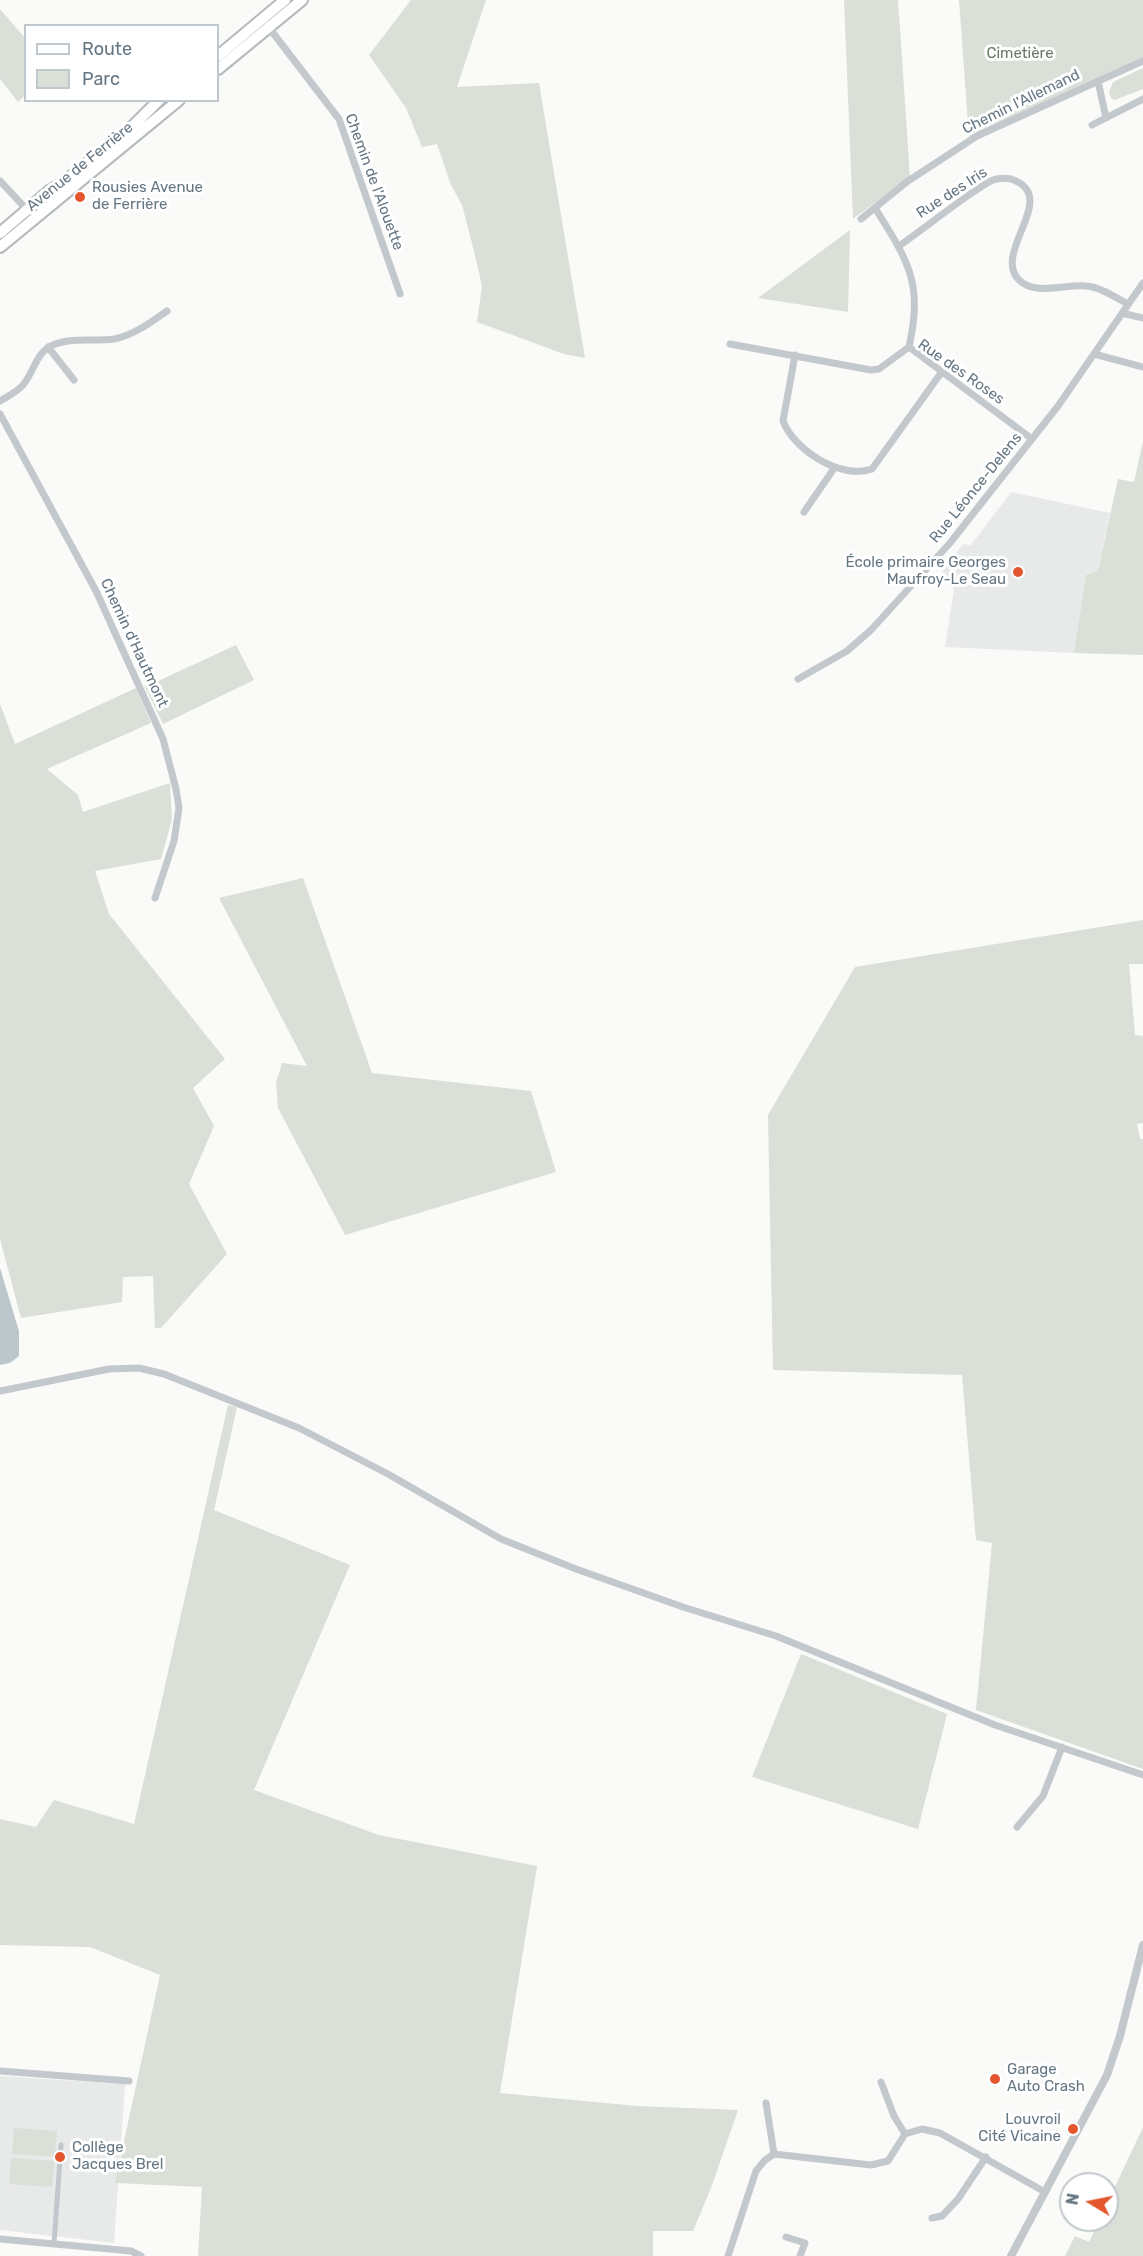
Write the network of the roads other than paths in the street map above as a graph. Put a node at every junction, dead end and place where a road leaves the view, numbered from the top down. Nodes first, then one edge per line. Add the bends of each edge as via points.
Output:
1 (285, 0) edge
2 (302, 0) edge
3 (265, 22) junction
4 (219, 55) edge
5 (1143, 61) edge
6 (219, 68) edge
7 (1098, 81) junction
8 (1143, 99) edge
9 (157, 102) edge
10 (177, 102) edge
11 (1106, 118) junction
12 (1092, 125) dead end
13 (0, 181) edge
14 (875, 208) junction
15 (29, 214) junction
16 (861, 219) dead end
17 (0, 233) edge
18 (899, 246) junction
19 (0, 247) edge
20 (1143, 283) edge
21 (400, 294) dead end
22 (1128, 304) junction
23 (167, 311) dead end
24 (1122, 313) junction
25 (1143, 318) edge
26 (730, 344) dead end
27 (48, 347) junction
28 (909, 347) junction
29 (1094, 354) junction
30 (795, 356) junction
31 (1143, 367) edge
32 (941, 373) junction
33 (74, 380) dead end
34 (0, 401) edge
35 (0, 414) edge
36 (1032, 439) junction
37 (835, 467) junction
38 (804, 512) dead end
39 (798, 679) dead end
40 (155, 898) dead end
41 (0, 1391) edge
42 (1062, 1747) junction
43 (1143, 1775) edge
44 (1017, 1827) dead end
45 (1143, 1945) edge
46 (0, 2071) edge
47 (129, 2081) dead end
48 (881, 2082) dead end
49 (766, 2103) dead end
50 (905, 2134) junction
51 (61, 2145) dead end
52 (774, 2154) junction
53 (986, 2157) junction
54 (1045, 2192) junction
55 (932, 2218) dead end
56 (786, 2237) dead end
57 (0, 2239) edge
58 (54, 2244) junction
59 (141, 2256) edge
60 (729, 2256) edge
61 (801, 2256) edge
62 (1011, 2256) edge

1 - 3 main road
2 - 3 main road
3 - 4 main road
3 - 6 main road
3 - 21 street, Chemin de l'Alouette via 339,119
5 - 7 street, Chemin l'Allemand
7 - 11 street
7 - 14 street, Chemin l'Allemand via 977,136 908,181
8 - 11 street
9 - 15 main road, Avenue de Ferrière
10 - 15 main road, Avenue de Ferrière via 41,213
11 - 12 street
13 - 15 street
14 - 16 street, Chemin l'Allemand
14 - 18 street
15 - 17 main road, Avenue de Ferrière
15 - 19 main road, Avenue de Ferrière
18 - 22 street, Rue des Iris via 994,179 1007,178 1017,181 1030,200 1030,210 1012,256 1012,267 1020,282 1035,287 1096,288
18 - 28 street via 911,272 915,299
20 - 22 street, Rue Léonce-Delens
22 - 24 street, Rue Léonce-Delens
23 - 27 street via 126,336 68,341
24 - 25 street
24 - 29 street, Rue Léonce-Delens
26 - 30 street, Rue des Roses
27 - 33 street
27 - 34 street via 22,386
28 - 30 street, Rue des Roses via 879,369 871,370
28 - 32 street, Rue des Roses
29 - 31 street
29 - 36 street, Rue Léonce-Delens
30 - 37 street via 783,421 787,431 821,462
32 - 36 street, Rue des Roses
32 - 37 street via 872,469 864,472
35 - 40 street, Chemin d'Hautmont via 96,591 163,739 179,808 174,842
36 - 39 street, Rue Léonce-Delens via 950,543 870,630 847,651
37 - 38 street
41 - 42 street via 109,1369 139,1368 164,1374 299,1428 501,1539 619,1585 776,1635 995,1725
42 - 43 street
42 - 44 street via 1043,1796
45 - 54 street via 1107,2075
46 - 47 street
48 - 50 street
49 - 52 street
50 - 52 street via 888,2161 871,2165
50 - 53 street via 922,2128 940,2133
51 - 58 street
52 - 60 street via 756,2170
53 - 54 street
53 - 55 street via 958,2199 942,2216
54 - 62 street
56 - 61 street via 805,2243
57 - 58 street
58 - 59 street via 131,2251

